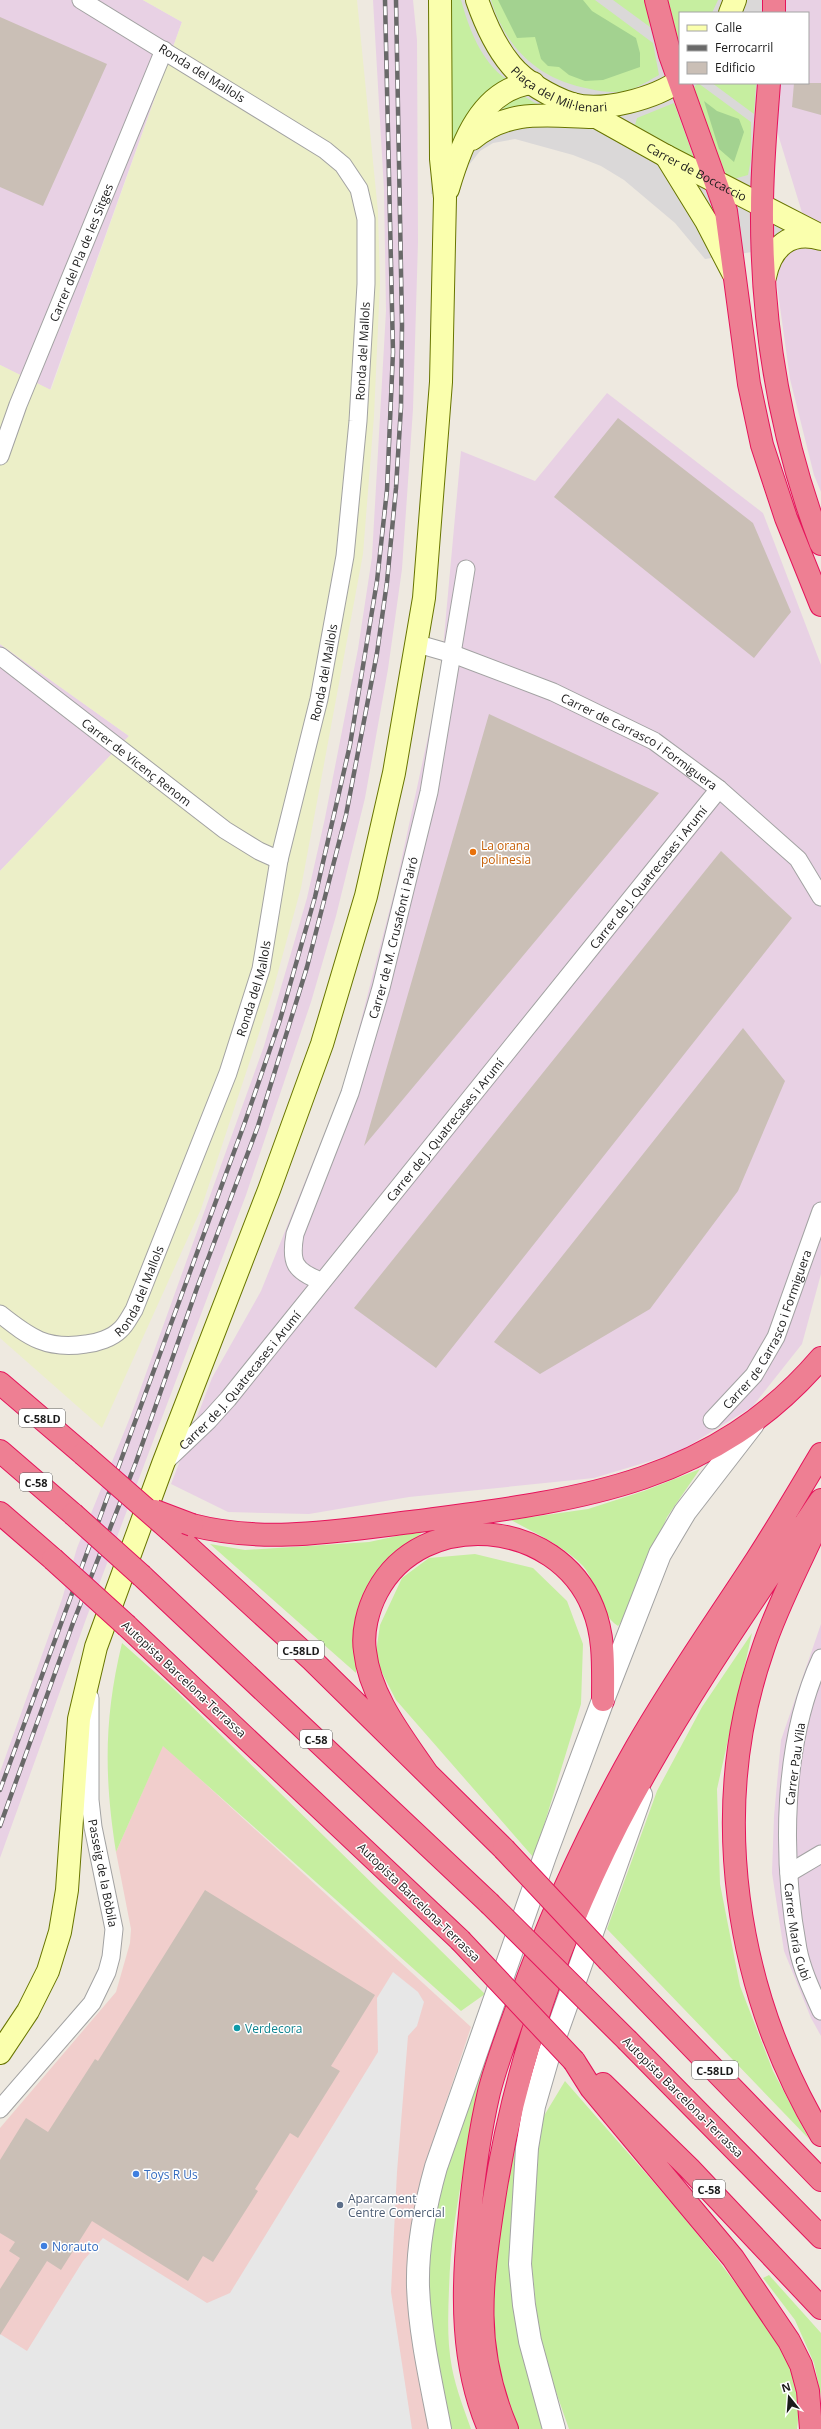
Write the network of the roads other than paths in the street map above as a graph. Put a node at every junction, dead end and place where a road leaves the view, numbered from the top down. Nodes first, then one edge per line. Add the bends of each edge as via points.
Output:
1 (81, 0) edge
2 (440, 0) edge
3 (477, 0) edge
4 (656, 0) edge
5 (735, 0) edge
6 (774, 0) edge
7 (730, 12) edge
8 (774, 12) edge
9 (164, 50) junction
10 (679, 79) edge
11 (534, 83) junction
12 (679, 83) edge
13 (681, 84) edge
14 (769, 84) edge
15 (573, 104) junction
16 (595, 117) junction
17 (460, 149) junction
18 (666, 156) junction
19 (717, 182) junction
20 (446, 198) junction
21 (762, 205) junction
22 (821, 238) edge
23 (765, 277) junction
24 (736, 280) junction
25 (0, 456) edge
26 (821, 544) edge
27 (466, 569) dead end
28 (821, 605) edge
29 (418, 644) junction
30 (453, 654) junction
31 (0, 656) edge
32 (719, 789) junction
33 (279, 860) junction
34 (821, 897) edge
35 (821, 1211) edge
36 (321, 1281) junction
37 (0, 1314) edge
38 (821, 1358) edge
39 (0, 1383) edge
40 (712, 1420) dead end
41 (756, 1420) junction
42 (0, 1451) edge
43 (821, 1454) edge
44 (163, 1464) junction
45 (821, 1500) edge
46 (143, 1506) junction
47 (0, 1513) edge
48 (821, 1515) edge
49 (821, 1658) edge
50 (89, 1671) junction
51 (603, 1700) junction
52 (650, 1767) junction
53 (427, 1773) junction
54 (821, 1854) edge
55 (789, 1873) junction
56 (821, 2011) edge
57 (0, 2053) edge
58 (592, 2081) junction
59 (0, 2109) edge
60 (821, 2135) edge
61 (821, 2180) edge
62 (821, 2238) edge
63 (821, 2308) edge
64 (440, 2429) edge
65 (489, 2429) edge
66 (507, 2429) edge
67 (554, 2429) edge
68 (811, 2429) edge

1 - 9 street, Ronda del Mallols
2 - 20 main road via 441,159
3 - 11 main road, Plaça del Mil·lenari via 504,56 518,72
4 - 10 highway
5 - 7 main road
6 - 8 highway
9 - 25 street, Carrer del Pla de les Sitges via 18,405
9 - 33 street, Ronda del Mallols via 325,150 343,165 358,189 366,219 366,284 359,413 345,556 319,699
11 - 15 main road, Plaça del Mil·lenari
11 - 17 main road via 512,88 495,99 474,124
12 - 15 main road, Plaça del Mil·lenari via 655,95 628,103
13 - 19 highway
14 - 21 highway
15 - 16 main road, Carrer de Boccaccio
16 - 17 main road via 512,117 492,124
16 - 18 main road, Carrer de Boccaccio
17 - 20 main road
18 - 19 main road, Carrer de Boccaccio
18 - 24 main road via 706,221
19 - 21 main road, Carrer de Boccaccio
19 - 24 highway via 730,232
20 - 29 main road via 440,397 427,579
21 - 22 main road, Carrer de Boccaccio
21 - 23 highway
22 - 23 main road via 804,236 784,242 770,259
23 - 26 highway via 776,381 800,479
24 - 28 highway via 749,384 762,445 786,518
27 - 30 street, Carrer de M. Crusafont i Pairó
29 - 30 street, Carrer de Carrasco i Formiguera
29 - 44 main road via 381,834 366,896 322,1044 269,1190
30 - 32 street, Carrer de Carrasco i Formiguera via 554,692 654,741
30 - 36 street, Carrer de M. Crusafont i Pairó via 429,792 381,988 350,1093 295,1234 292,1251 296,1266 308,1276
31 - 33 street, Carrer de Vicenç Renom via 225,830
32 - 34 street, Carrer de Carrasco i Formiguera via 798,859
32 - 36 street, Carrer de J. Quatrecases i Arumí
33 - 37 street, Ronda del Mallols via 261,969 228,1073 134,1310 120,1330 97,1343 65,1347 45,1344
35 - 40 street, Carrer de Carrasco i Formiguera via 776,1337 754,1375
36 - 44 street, Carrer de J. Quatrecases i Arumí via 228,1399
38 - 41 highway via 800,1382
39 - 46 highway, C-58LD, bridge
41 - 46 highway, bridge via 716,1445 660,1473 595,1493 544,1503 338,1531 277,1536 226,1533 192,1525
41 - 51 street via 684,1512 660,1554
42 - 62 highway, Autopista Barcelona-Terrassa / C-58, bridge via 142,1576 489,1903
43 - 65 highway via 636,1747 567,1883 506,2040 489,2091 479,2149 464,2273 470,2364 477,2396
44 - 50 main road
45 - 52 highway via 706,1674
46 - 53 highway, C-58LD, bridge via 312,1660
47 - 58 highway, Autopista Barcelona-Terrassa, bridge via 127,1626 460,1940
48 - 60 highway via 778,1608 755,1676 739,1752 735,1786 734,1840 740,1917 764,2010 784,2062
49 - 55 street, Carrer Pau Vila via 809,1686 796,1741 788,1814
50 - 57 main road via 79,1719 67,1890 60,1932 48,1971 28,2011
50 - 59 street, Passeig de la Bòbila via 90,1800 114,1929 111,1957 101,1988 92,2003
51 - 53 highway via 602,1646 593,1606 568,1571 550,1556 521,1540 485,1534 440,1540 416,1549 387,1574 372,1601 364,1632 364,1650 378,1694
51 - 64 street via 477,2050 436,2167 426,2204 418,2286 422,2332
52 - 66 highway via 619,1822 586,1890 551,1979 513,2100 484,2261 482,2304 483,2342 490,2377
52 - 67 street via 549,2054 534,2106 528,2141 520,2264 530,2342
53 - 61 highway, C-58LD, bridge via 504,1849
54 - 55 street
55 - 56 street, Carrer María Cubi via 798,1950 809,1985
58 - 63 highway, C-58 via 689,2168
58 - 68 highway via 733,2258 789,2341 801,2365 808,2391

